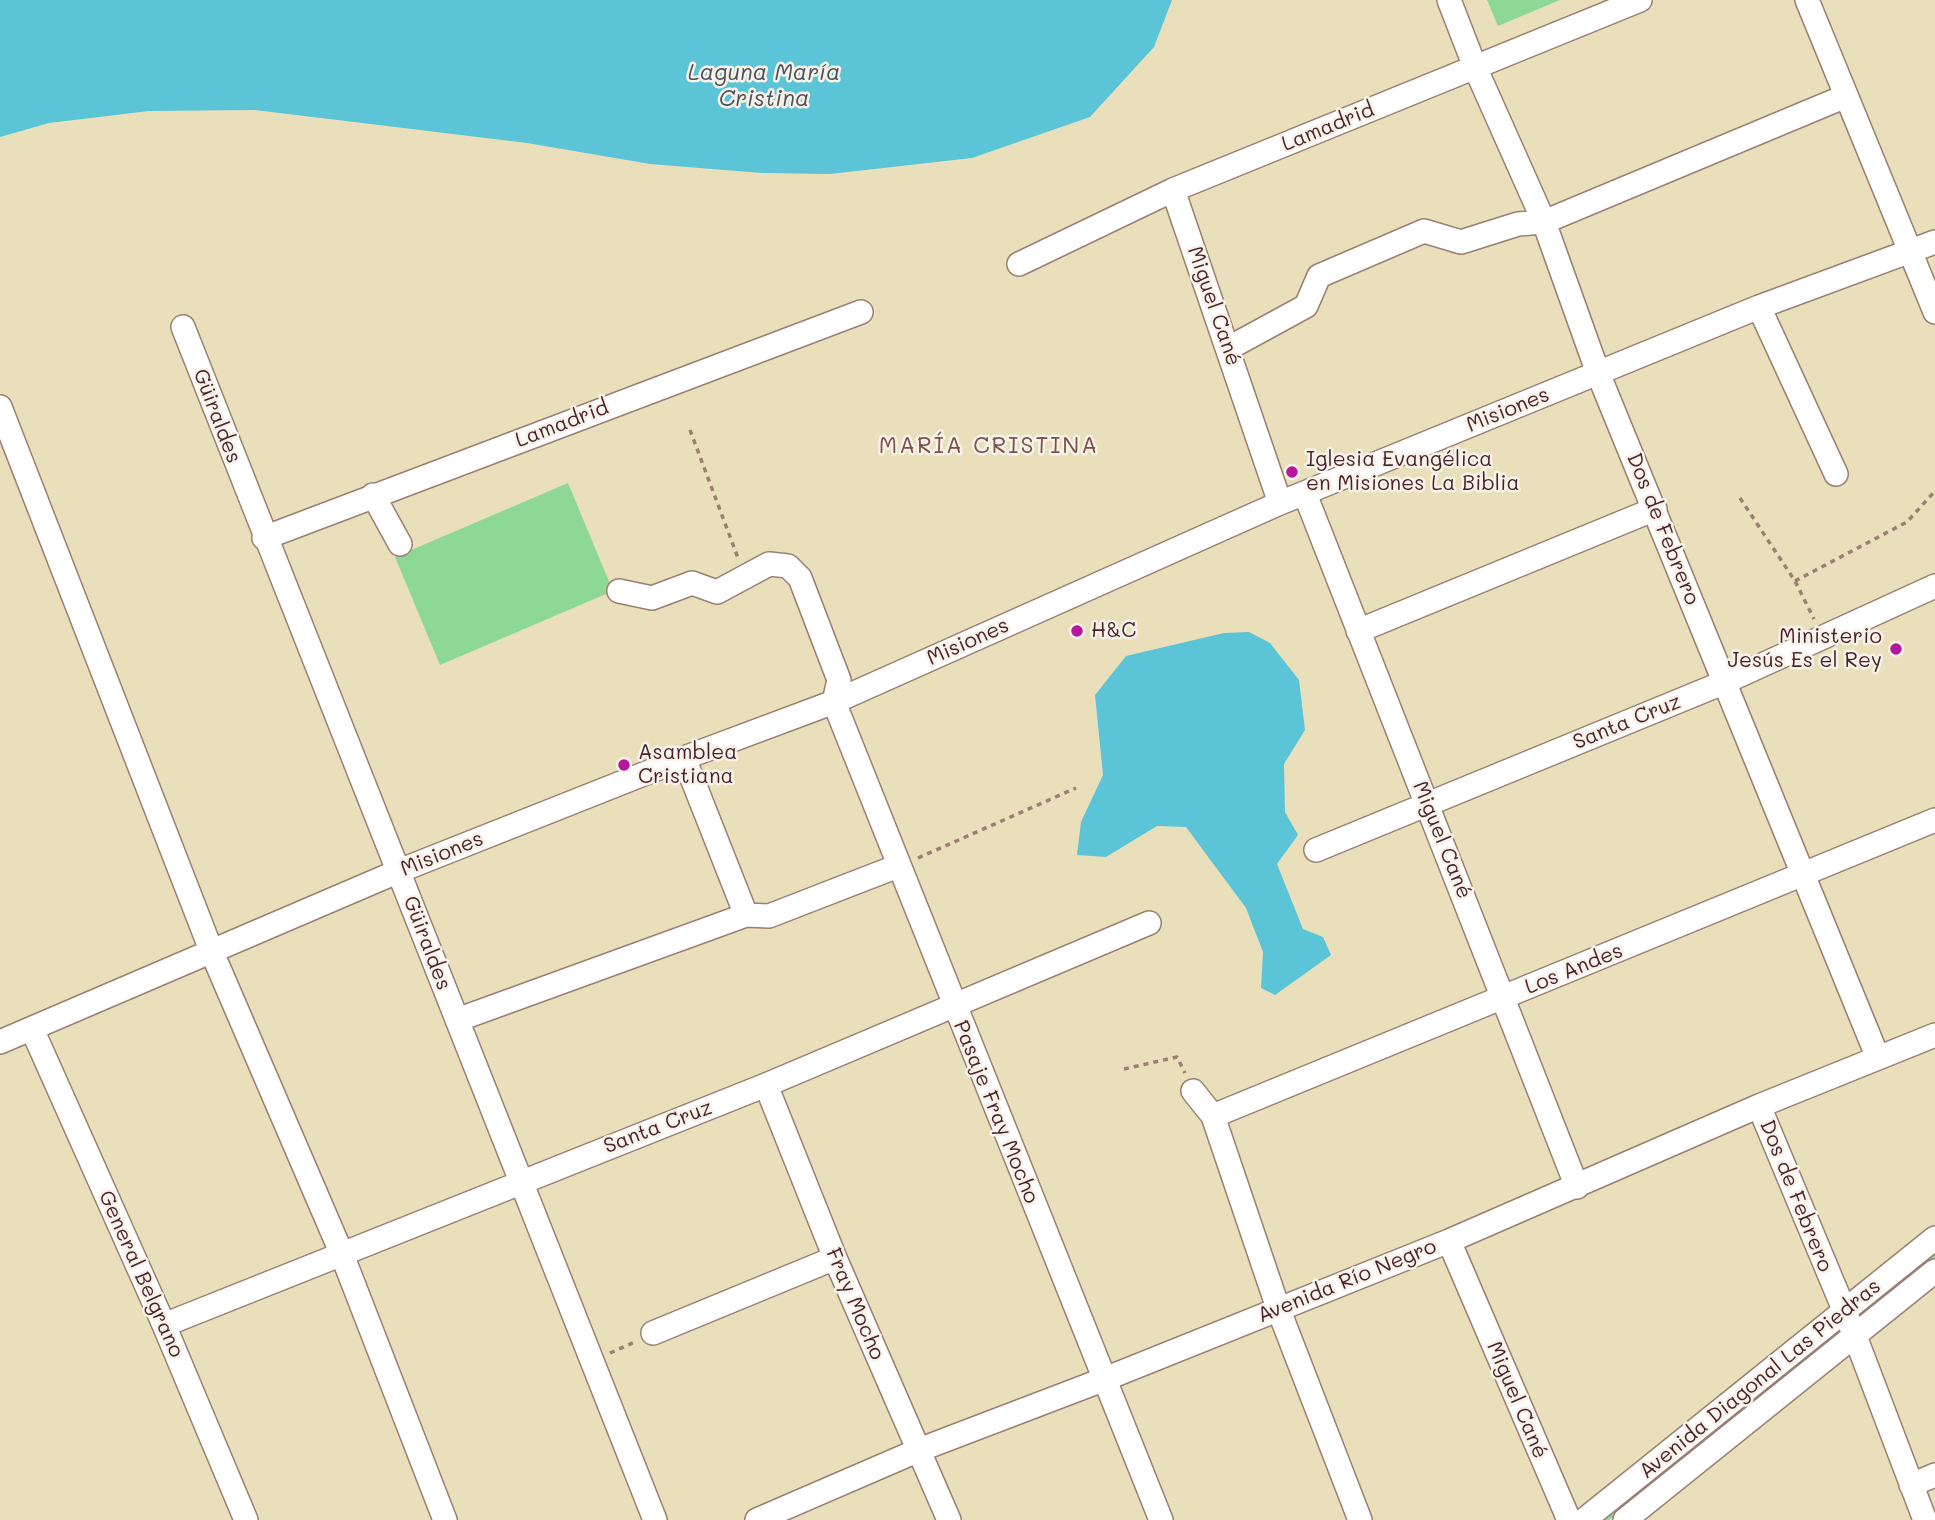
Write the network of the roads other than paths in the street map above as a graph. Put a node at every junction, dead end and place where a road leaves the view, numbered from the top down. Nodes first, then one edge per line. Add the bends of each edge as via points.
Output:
1 (1450, 0) edge
2 (1640, 0) edge
3 (1807, 0) edge
4 (1475, 67) junction
5 (1846, 96) junction
6 (1173, 190) junction
7 (1544, 222) junction
8 (1935, 242) edge
9 (1911, 252) junction
10 (1019, 264) dead end
11 (1759, 307) junction
12 (861, 312) dead end
13 (1935, 312) edge
14 (183, 327) dead end
15 (1229, 348) junction
16 (1598, 373) junction
17 (0, 407) edge
18 (1836, 474) dead end
19 (1305, 494) junction
20 (373, 495) junction
21 (1280, 503) junction
22 (1655, 509) junction
23 (264, 538) junction
24 (400, 544) dead end
25 (1935, 586) edge
26 (619, 591) dead end
27 (1358, 631) junction
28 (1725, 681) junction
29 (834, 702) junction
30 (684, 758) junction
31 (1427, 804) junction
32 (1935, 820) edge
33 (1316, 850) dead end
34 (898, 866) junction
35 (399, 871) junction
36 (1804, 875) junction
37 (747, 915) junction
38 (1149, 923) dead end
39 (211, 950) junction
40 (1505, 997) junction
41 (953, 1004) junction
42 (457, 1020) junction
43 (32, 1029) junction
44 (1935, 1035) edge
45 (0, 1042) edge
46 (1878, 1058) junction
47 (766, 1085) junction
48 (1193, 1091) road end
49 (1759, 1106) junction
50 (1213, 1116) junction
51 (521, 1180) junction
52 (1577, 1187) junction
53 (1935, 1238) edge
54 (1449, 1241) junction
55 (341, 1252) junction
56 (835, 1258) junction
57 (1935, 1270) edge
58 (1279, 1308) junction
59 (1844, 1313) junction
60 (164, 1325) junction
61 (653, 1333) road end
62 (1854, 1336) junction
63 (1105, 1379) junction
64 (919, 1450) junction
65 (1935, 1475) edge
66 (1911, 1485) junction
67 (798, 1513) edge
68 (246, 1520) edge
69 (444, 1520) edge
70 (655, 1520) edge
71 (757, 1520) edge
72 (949, 1520) edge
73 (1161, 1520) edge
74 (1360, 1520) edge
75 (1569, 1520) edge
76 (1584, 1520) edge
77 (1625, 1520) edge
78 (1925, 1520) edge

1 - 4 street, Dos de Febrero
2 - 4 street, Lamadrid
3 - 5 street
4 - 6 street, Lamadrid
4 - 7 street, Dos de Febrero
5 - 7 street
5 - 9 street
6 - 10 street, Lamadrid
6 - 15 street, Miguel Cané
7 - 15 street via 1518,224 1461,242 1424,231 1319,276 1306,306
7 - 16 street, Dos de Febrero
8 - 9 street, Misiones
9 - 11 street, Misiones
9 - 13 street
11 - 16 street, Misiones
11 - 18 street
12 - 20 street, Lamadrid
14 - 23 street, Güiraldes
15 - 21 street, Miguel Cané
16 - 19 street, Misiones
16 - 22 street, Dos de Febrero
17 - 39 street
19 - 21 street, Misiones
19 - 27 street, Miguel Cané
20 - 23 street, Lamadrid
20 - 24 street
21 - 29 street, Misiones
22 - 27 street
22 - 28 street, Dos de Febrero
23 - 35 street, Güiraldes
25 - 28 street, Santa Cruz
26 - 29 street via 652,598 692,583 718,593 769,564 788,566 800,578 839,680
27 - 31 street, Miguel Cané
28 - 31 street, Santa Cruz
28 - 36 street, Dos de Febrero
29 - 30 street, Misiones
29 - 34 street, Pasaje Fray Mocho
30 - 35 street, Misiones
30 - 37 street
31 - 33 street, Santa Cruz
31 - 40 street, Miguel Cané
32 - 36 street, Los Andes
34 - 37 street via 769,916
34 - 41 street, Pasaje Fray Mocho
35 - 39 street, Misiones
35 - 42 street, Güiraldes
36 - 40 street, Los Andes
36 - 46 street, Dos de Febrero
37 - 42 street
38 - 41 street, Santa Cruz
39 - 43 street, Misiones
39 - 55 street
40 - 50 street, Los Andes
40 - 52 street, Miguel Cané
41 - 47 street, Santa Cruz
41 - 63 street, Pasaje Fray Mocho
42 - 51 street, Güiraldes
43 - 45 street, Misiones
43 - 60 street, General Belgrano
44 - 46 street, Avenida Río Negro
46 - 49 street, Avenida Río Negro
47 - 51 street, Santa Cruz
47 - 56 street, Fray Mocho
48 - 50 street
49 - 52 street, Avenida Río Negro
49 - 59 street, Dos de Febrero
50 - 58 street
51 - 55 street, Santa Cruz
51 - 70 street, Güiraldes
52 - 54 street, Avenida Río Negro
53 - 59 street, Avenida Diagonal Las Piedras
54 - 58 street, Avenida Río Negro
54 - 75 street, Miguel Cané
55 - 60 street, Santa Cruz
55 - 69 street
56 - 61 street
56 - 64 street, Fray Mocho
57 - 62 street, Avenida Diagonal Las Piedras
58 - 63 street, Avenida Río Negro
58 - 74 street
59 - 62 street, Dos de Febrero
59 - 76 street, Avenida Diagonal Las Piedras
60 - 68 street, General Belgrano
62 - 66 street, Dos de Febrero
62 - 77 street, Avenida Diagonal Las Piedras
63 - 64 street, Avenida Río Negro
63 - 73 street, Pasaje Fray Mocho
64 - 67 street, Avenida Río Negro
64 - 72 street, Fray Mocho
65 - 66 street
66 - 78 street, Dos de Febrero
67 - 71 street, Avenida Río Negro

